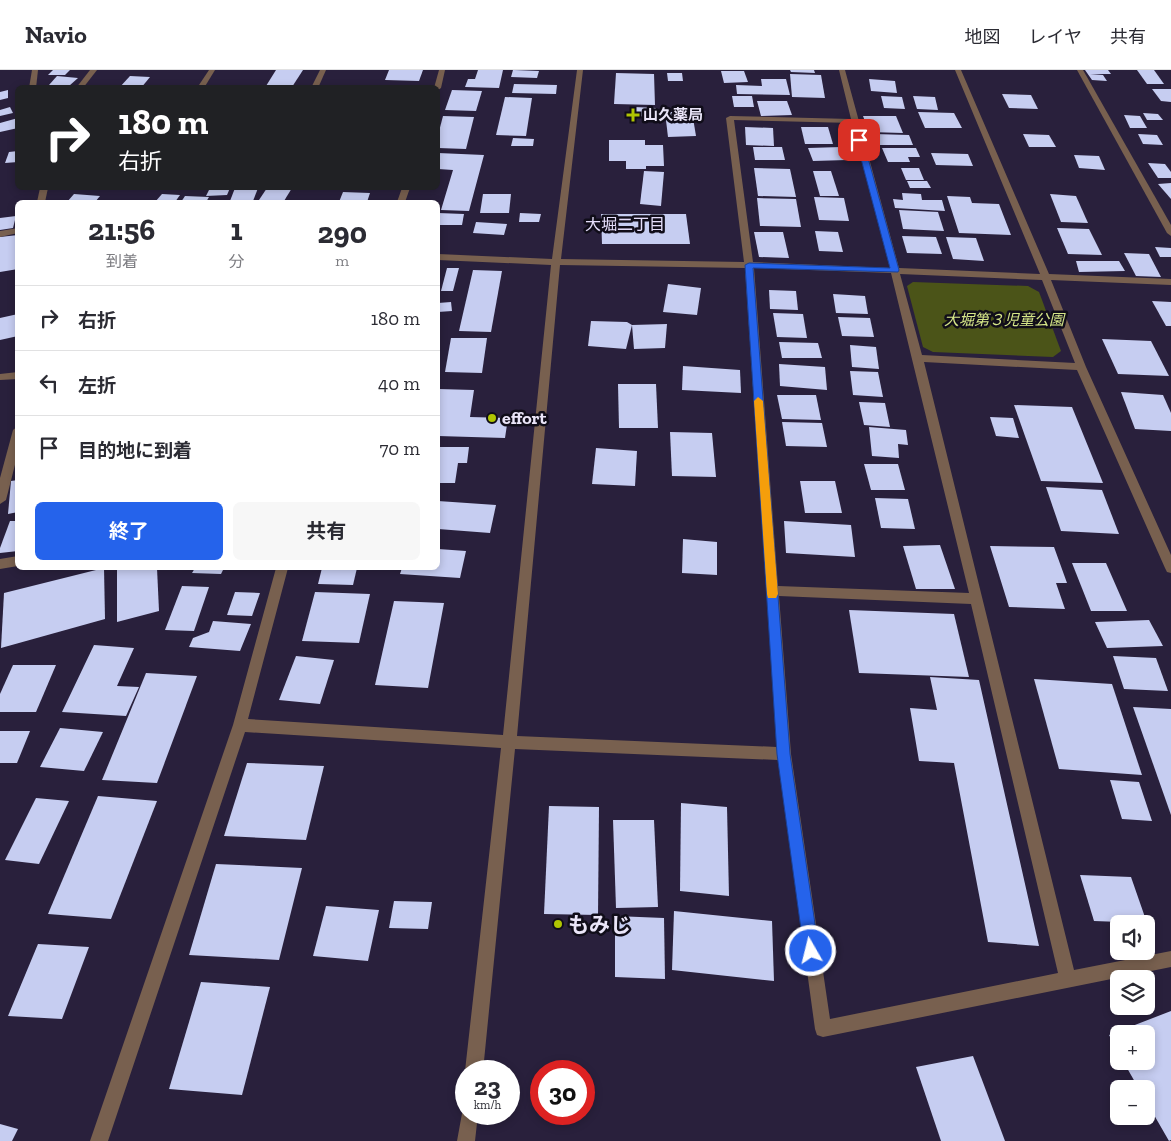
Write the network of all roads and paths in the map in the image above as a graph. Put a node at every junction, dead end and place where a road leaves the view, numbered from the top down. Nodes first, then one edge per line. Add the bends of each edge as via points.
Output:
1 (34, 70) edge
2 (94, 70) edge
3 (212, 70) edge
4 (323, 70) edge
5 (442, 70) edge
6 (580, 70) edge
7 (842, 70) edge
8 (958, 70) edge
9 (1080, 70) edge
10 (32, 85) edge
11 (82, 85) edge
12 (202, 85) edge
13 (316, 85) edge
14 (438, 85) edge
15 (854, 121) junction
16 (15, 231) edge
17 (1171, 232) edge
18 (0, 234) edge
19 (440, 257) edge
20 (556, 262) junction
21 (749, 265) junction
22 (895, 270) junction
23 (1045, 276) junction
24 (1171, 282) edge
25 (918, 358) junction
26 (1081, 367) junction
27 (15, 375) edge
28 (0, 377) edge
29 (15, 442) edge
30 (0, 500) edge
31 (15, 562) edge
32 (0, 564) edge
33 (1171, 568) edge
34 (281, 570) edge
35 (772, 591) junction
36 (976, 599) junction
37 (240, 725) junction
38 (509, 742) junction
39 (784, 754) junction
40 (1171, 959) edge
41 (1068, 980) junction
42 (475, 1060) edge
43 (468, 1125) edge
44 (98, 1141) edge
45 (466, 1141) edge

1 - 10 street
2 - 11 street
3 - 12 street
4 - 13 street
5 - 14 street
6 - 20 street
7 - 15 street
8 - 23 street
9 - 17 street
15 - 21 street via 730,118
15 - 22 street
16 - 18 street
19 - 20 street
20 - 21 street
20 - 38 street
21 - 22 street
21 - 35 street
22 - 23 street
22 - 25 street
23 - 24 street
23 - 26 street
25 - 26 street
25 - 36 street
26 - 33 street
27 - 28 street
29 - 30 street
31 - 32 street
34 - 37 street
35 - 36 street
35 - 39 street
36 - 41 street
37 - 38 street
37 - 44 street
38 - 39 street
38 - 42 street
39 - 41 street via 822,1029
40 - 41 street
43 - 45 street

